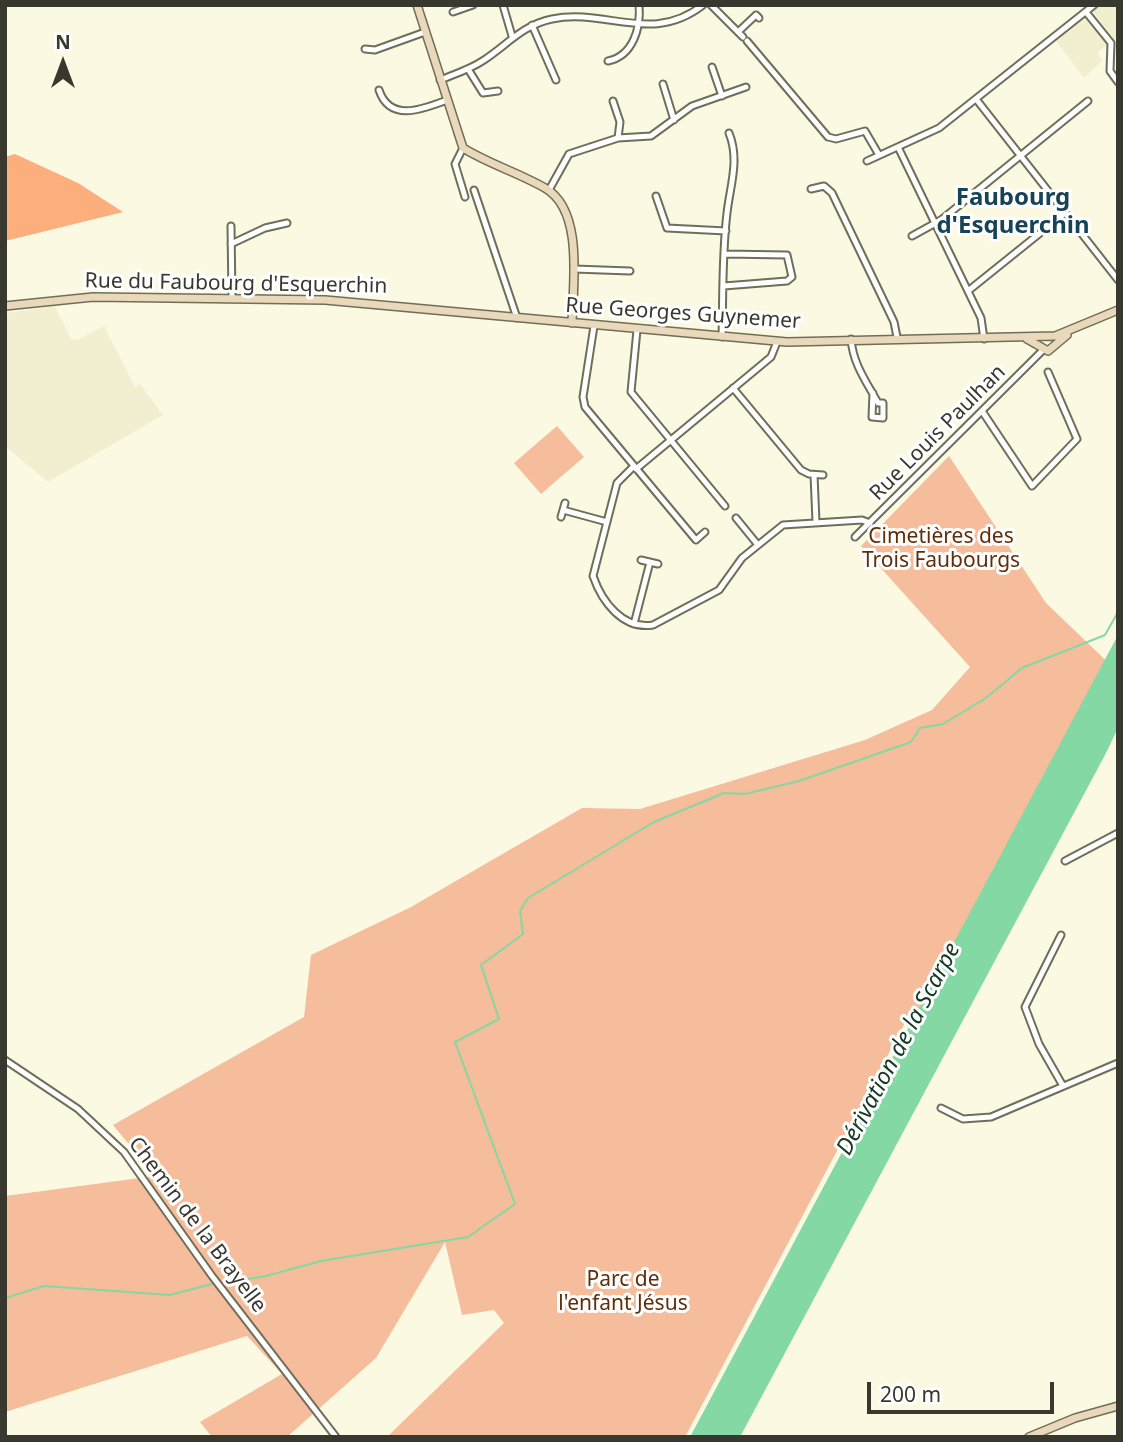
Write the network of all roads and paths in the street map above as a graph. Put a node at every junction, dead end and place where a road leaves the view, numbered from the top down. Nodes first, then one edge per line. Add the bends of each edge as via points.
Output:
1 (417, 5) edge
2 (473, 5) edge
3 (503, 5) edge
4 (639, 5) edge
5 (703, 5) edge
6 (711, 5) edge
7 (1094, 5) edge
8 (453, 12) dead end
9 (1086, 12) junction
10 (759, 18) dead end
11 (532, 25) junction
12 (639, 25) junction
13 (425, 32) junction
14 (738, 32) junction
15 (512, 36) junction
16 (365, 49) dead end
17 (608, 61) dead end
18 (712, 67) dead end
19 (468, 69) junction
20 (440, 79) junction
21 (556, 80) dead end
22 (1118, 82) edge
23 (663, 84) dead end
24 (746, 86) dead end
25 (379, 90) dead end
26 (498, 91) dead end
27 (722, 96) junction
28 (976, 99) junction
29 (447, 100) junction
30 (614, 101) dead end
31 (1088, 101) dead end
32 (674, 120) junction
33 (729, 133) dead end
34 (618, 138) junction
35 (898, 147) junction
36 (463, 148) junction
37 (879, 155) junction
38 (1020, 156) junction
39 (867, 161) dead end
40 (811, 189) dead end
41 (474, 190) dead end
42 (549, 191) junction
43 (465, 197) dead end
44 (656, 197) dead end
45 (1065, 213) junction
46 (287, 223) dead end
47 (935, 224) junction
48 (231, 226) dead end
49 (726, 231) junction
50 (912, 236) dead end
51 (231, 244) junction
52 (725, 254) junction
53 (572, 269) junction
54 (630, 271) dead end
55 (1118, 280) edge
56 (724, 286) junction
57 (968, 291) junction
58 (232, 298) junction
59 (5, 306) edge
60 (1118, 310) edge
61 (465, 313) joint
62 (517, 318) junction
63 (572, 323) junction
64 (594, 326) junction
65 (1077, 329) junction
66 (637, 330) junction
67 (1046, 336) junction
68 (722, 337) junction
69 (897, 337) junction
70 (851, 339) junction
71 (984, 339) junction
72 (1025, 339) junction
73 (777, 342) junction
74 (1054, 347) junction
75 (1041, 348) junction
76 (1048, 372) dead end
77 (733, 388) junction
78 (873, 393) dead end
79 (982, 411) junction
80 (671, 440) junction
81 (635, 467) junction
82 (814, 475) junction
83 (823, 475) dead end
84 (725, 506) dead end
85 (561, 517) dead end
86 (736, 518) dead end
87 (607, 522) junction
88 (816, 522) junction
89 (870, 523) junction
90 (705, 532) dead end
91 (855, 537) dead end
92 (758, 545) junction
93 (641, 559) dead end
94 (650, 562) junction
95 (658, 564) dead end
96 (634, 624) junction
97 (1118, 834) edge
98 (1065, 861) dead end
99 (1061, 935) dead end
100 (5, 1060) edge
101 (1118, 1063) edge
102 (1063, 1086) junction
103 (941, 1108) dead end
104 (1118, 1406) edge
105 (336, 1437) edge
106 (1029, 1437) edge

1 - 13 main road
2 - 8 street
3 - 15 street
4 - 12 street
5 - 12 street via 673,22
6 - 14 street
7 - 9 street
9 - 22 street via 1111,43 1110,71
9 - 28 street
10 - 14 street via 755,15
11 - 12 street via 564,17
11 - 15 street
11 - 21 street
12 - 17 street via 621,57
13 - 16 street via 375,50
13 - 20 main road
14 - 37 street via 828,137 865,131
15 - 19 street
18 - 27 street
19 - 20 street
19 - 26 street via 483,93
20 - 29 main road
23 - 32 street
24 - 27 street
25 - 29 street via 390,107 400,112
27 - 32 street via 692,106
28 - 35 street via 939,128
28 - 38 street
29 - 36 main road
30 - 34 street via 620,122
31 - 38 street
32 - 34 street via 647,138
33 - 49 street via 734,150 733,190
34 - 42 street via 566,156
35 - 37 street
35 - 47 street
36 - 42 main road
36 - 43 street via 455,164
37 - 39 street
38 - 45 street
38 - 47 street
40 - 69 street via 821,186 832,193
41 - 62 street
42 - 53 main road via 570,219
44 - 49 street via 667,228
45 - 55 street
45 - 57 street
46 - 51 street
47 - 50 street
47 - 57 street
48 - 51 street
49 - 52 street
51 - 58 street
52 - 56 street
52 - 56 street via 787,255 792,273 787,281
53 - 54 street
53 - 63 main road
56 - 68 street
57 - 71 street via 982,320
58 - 59 main road, Rue du Faubourg d'Esquerchin via 76,298
58 - 61 main road, Rue du Faubourg d'Esquerchin via 359,302
60 - 65 main road, Rue Georges Guynemer
61 - 62 main road, Rue Georges Guynemer
62 - 63 main road, Rue Georges Guynemer
63 - 64 main road, Rue Georges Guynemer
64 - 66 main road, Rue Georges Guynemer
64 - 81 street via 584,404
65 - 67 main road, Rue Georges Guynemer
65 - 74 main road, Rue Georges Guynemer
66 - 68 main road, Rue Georges Guynemer
66 - 80 street via 630,390
67 - 72 main road, Rue Georges Guynemer
67 - 74 main road via 1054,341
67 - 75 main road
68 - 73 main road, Rue Georges Guynemer
69 - 70 main road, Rue Georges Guynemer
69 - 71 main road, Rue Georges Guynemer
70 - 73 main road, Rue Georges Guynemer
70 - 78 street via 853,359
71 - 72 main road, Rue Georges Guynemer
72 - 75 main road, Rue Georges Guynemer
73 - 77 street via 771,357
74 - 75 main road via 1049,351
75 - 79 street, Rue Louis Paulhan
76 - 79 street via 1077,439 1032,486
77 - 80 street
77 - 82 street via 801,470
79 - 89 street, Rue Louis Paulhan
80 - 81 street
80 - 84 street
81 - 87 street via 618,480
81 - 90 street via 696,540
82 - 83 street
82 - 88 street
85 - 87 street via 564,507
86 - 92 street
87 - 96 street via 593,576 617,617
88 - 89 street
88 - 92 street via 786,524
89 - 91 street, Rue Louis Paulhan
92 - 96 street via 719,590 653,625
93 - 94 street
94 - 95 street
94 - 96 street
97 - 98 street
99 - 102 street via 1025,1007
100 - 105 street, Chemin de la Brayelle via 78,1109 124,1152
101 - 102 street
102 - 103 street via 985,1119 958,1118
104 - 106 main road

